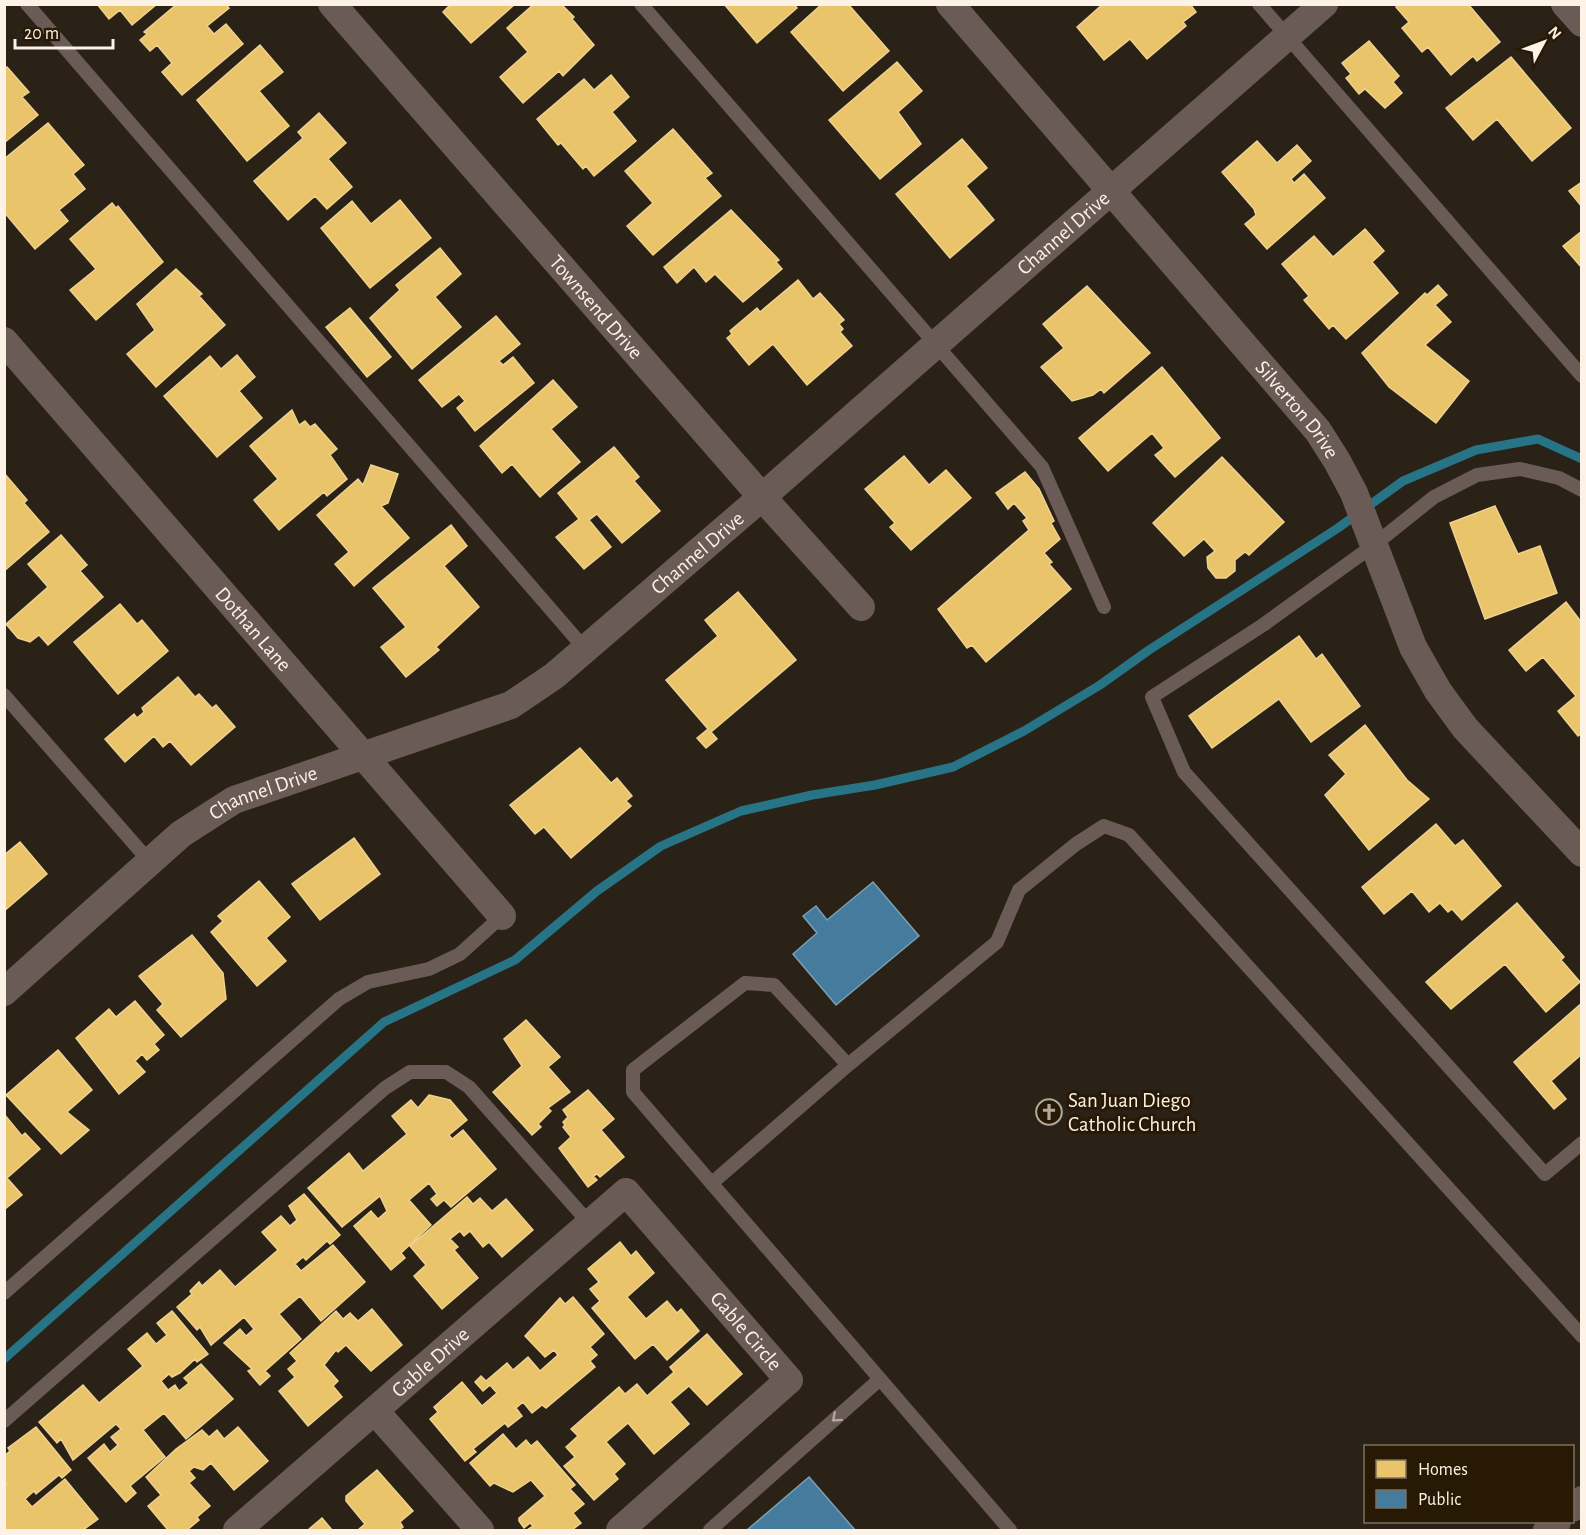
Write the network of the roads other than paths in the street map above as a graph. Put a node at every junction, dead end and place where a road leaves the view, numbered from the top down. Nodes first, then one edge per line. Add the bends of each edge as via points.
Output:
1 (27, 4) edge
2 (332, 4) edge
3 (641, 4) edge
4 (950, 4) edge
5 (1259, 4) edge
6 (1324, 4) edge
7 (1565, 4) edge
8 (1581, 23) edge
9 (1287, 37) junction
10 (1113, 191) junction
11 (4, 341) edge
12 (936, 345) junction
13 (1581, 376) edge
14 (1581, 490) edge
15 (762, 497) junction
16 (1370, 535) junction
17 (861, 607) dead end
18 (1104, 607) dead end
19 (585, 649) junction
20 (4, 695) edge
21 (365, 756) junction
22 (1581, 853) edge
23 (150, 862) junction
24 (502, 916) joint
25 (4, 992) edge
26 (848, 1065) junction
27 (1581, 1143) edge
28 (712, 1183) junction
29 (626, 1192) joint
30 (590, 1224) junction
31 (4, 1293) edge
32 (1581, 1336) edge
33 (880, 1379) junction
34 (375, 1411) junction
35 (4, 1421) edge
36 (237, 1530) edge
37 (480, 1530) edge
38 (620, 1530) edge
39 (710, 1530) edge
40 (1010, 1530) edge

1 - 19 lane
2 - 15 street, Townsend Drive
3 - 12 lane
4 - 10 street, Silverton Drive
5 - 9 lane
6 - 9 street, Channel Drive
7 - 8 street
9 - 10 street, Channel Drive
9 - 13 lane
10 - 12 street, Channel Drive
10 - 16 street, Silverton Drive via 1318,431 1354,493
11 - 21 street, Dothan Lane
12 - 15 street, Channel Drive
12 - 18 lane via 1042,467
14 - 16 lane via 1559,478 1520,469 1477,475
15 - 17 street, Townsend Drive
15 - 19 street, Channel Drive
16 - 22 street, Silverton Drive via 1413,647 1438,691 1465,728
16 - 27 lane via 1263,626 1152,697 1184,772 1545,1174
19 - 21 street, Channel Drive via 511,705
20 - 23 lane
21 - 23 street, Channel Drive via 234,800 182,834
21 - 24 street, Dothan Lane
23 - 25 street, Channel Drive
24 - 31 lane via 460,954 429,969 368,982 339,999
26 - 28 lane
26 - 28 lane via 774,985 745,983 633,1071 633,1092
26 - 32 lane via 997,942 1019,890 1104,826 1129,835
28 - 33 lane
29 - 30 street, Gable Drive
29 - 38 street, Gable Circle via 789,1380
30 - 34 street, Gable Drive
30 - 35 lane via 469,1087 446,1071 410,1072 385,1088
33 -> 39 lane
33 - 40 lane
34 - 36 street, Gable Drive
34 - 37 street

